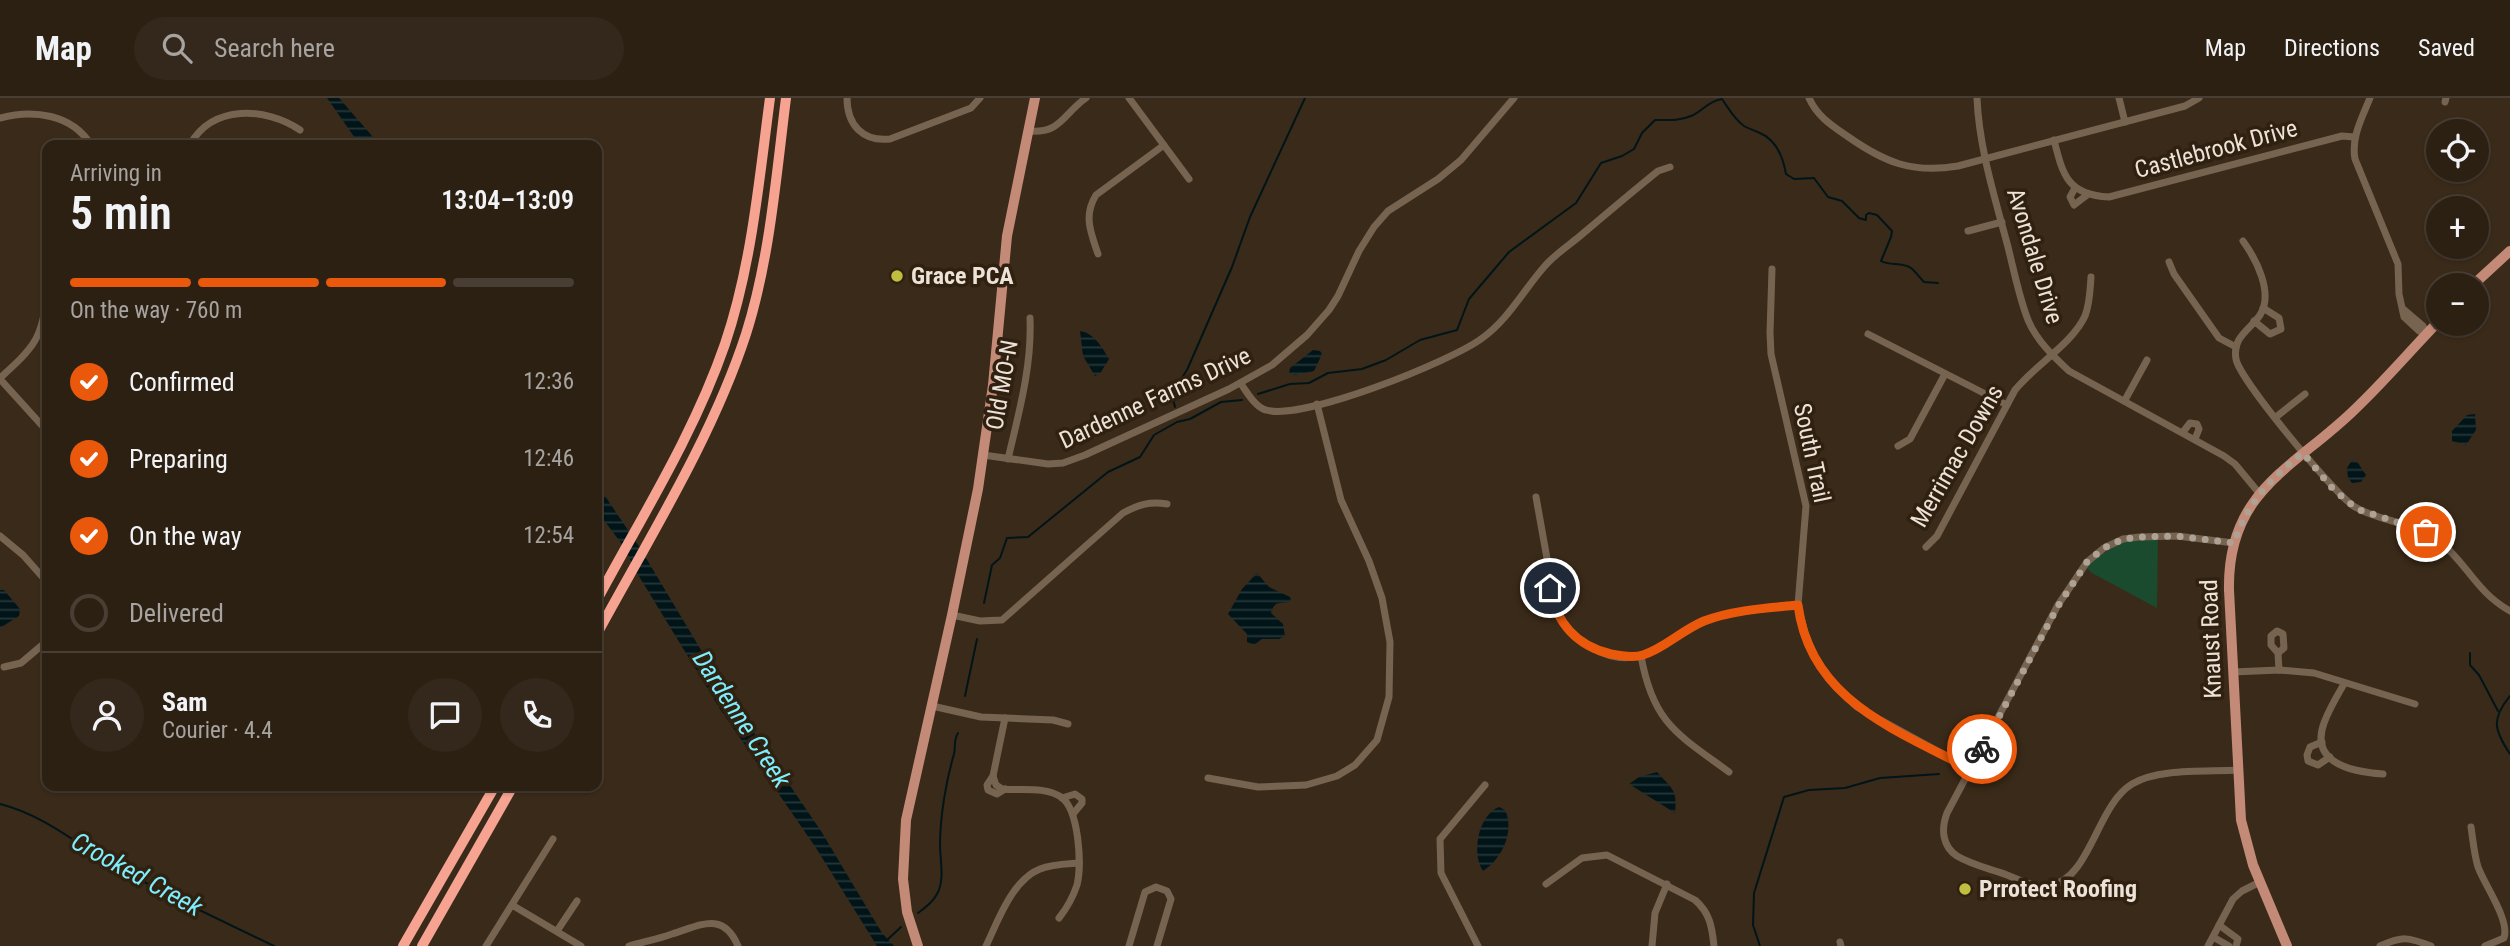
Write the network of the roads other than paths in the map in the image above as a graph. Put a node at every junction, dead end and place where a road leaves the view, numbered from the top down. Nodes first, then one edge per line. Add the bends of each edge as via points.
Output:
1 (770, 98) edge
2 (786, 98) edge
3 (847, 98) edge
4 (980, 98) edge
5 (1035, 98) edge
6 (1086, 98) edge
7 (1129, 98) edge
8 (1514, 98) edge
9 (1809, 98) edge
10 (1978, 98) edge
11 (2119, 98) edge
12 (2199, 98) edge
13 (2370, 98) edge
14 (0, 118) edge
15 (2125, 122) junction
16 (300, 131) dead end
17 (1028, 131) junction
18 (2354, 137) junction
19 (87, 140) edge
20 (194, 140) edge
21 (2054, 140) junction
22 (1164, 145) junction
23 (1986, 159) junction
24 (1670, 166) dead end
25 (1189, 179) dead end
26 (2075, 188) junction
27 (2087, 195) junction
28 (2002, 222) junction
29 (1968, 231) dead end
30 (2243, 241) dead end
31 (2510, 251) edge
32 (1098, 254) dead end
33 (2169, 261) dead end
34 (1772, 269) dead end
35 (2486, 273) edge
36 (2091, 277) dead end
37 (2263, 308) junction
38 (1030, 318) dead end
39 (2254, 321) junction
40 (42, 330) edge
41 (1868, 334) dead end
42 (2426, 334) edge
43 (2426, 335) edge
44 (2236, 346) junction
45 (2051, 354) junction
46 (2147, 360) dead end
47 (1945, 374) junction
48 (0, 379) edge
49 (1241, 384) junction
50 (2305, 394) dead end
51 (2125, 400) junction
52 (1317, 404) junction
53 (2007, 405) junction
54 (2276, 416) junction
55 (42, 425) edge
56 (2183, 432) junction
57 (2195, 439) junction
58 (1898, 446) dead end
59 (2303, 453) junction
60 (983, 455) junction
61 (1008, 459) junction
62 (2259, 493) junction
63 (1536, 497) dead end
64 (1167, 504) dead end
65 (0, 536) edge
66 (2234, 543) junction
67 (1926, 547) dead end
68 (42, 576) edge
69 (602, 591) edge
70 (1798, 605) junction
71 (2510, 611) edge
72 (953, 615) junction
73 (602, 625) edge
74 (42, 645) edge
75 (2278, 653) dead end
76 (1641, 656) junction
77 (4, 667) dead end
78 (2279, 670) junction
79 (2233, 672) junction
80 (2344, 684) junction
81 (2415, 704) dead end
82 (932, 706) junction
83 (1005, 718) junction
84 (1068, 724) dead end
85 (2322, 742) junction
86 (2330, 757) junction
87 (1972, 770) junction
88 (2238, 770) junction
89 (1729, 772) dead end
90 (2382, 774) dead end
91 (1208, 778) dead end
92 (1485, 785) dead end
93 (492, 791) edge
94 (510, 791) edge
95 (1062, 798) junction
96 (1073, 814) junction
97 (2471, 827) dead end
98 (553, 839) dead end
99 (1079, 859) junction
100 (2260, 882) junction
101 (1546, 884) dead end
102 (1667, 884) junction
103 (577, 901) dead end
104 (512, 905) junction
105 (1059, 918) dead end
106 (2219, 925) junction
107 (557, 931) junction
108 (2213, 937) junction
109 (403, 946) edge
110 (422, 946) edge
111 (486, 946) edge
112 (581, 946) edge
113 (629, 946) edge
114 (738, 946) edge
115 (918, 946) edge
116 (986, 946) edge
117 (1129, 946) edge
118 (1157, 946) edge
119 (1478, 946) edge
120 (1652, 946) edge
121 (1714, 946) edge
122 (2208, 946) edge
123 (2229, 946) edge
124 (2236, 946) edge
125 (2287, 946) edge
126 (2380, 946) edge
127 (2431, 946) edge
128 (2485, 946) edge

1 - 69 highway via 747,264 726,343 694,420
2 - 73 highway via 766,250 728,383 706,433
3 - 4 street via 852,124 870,139 881,140 971,108
5 - 17 main road
6 - 17 street via 1059,125 1044,133
7 - 22 street
8 - 49 street, Dardenne Farms Drive via 1461,160 1388,211 1374,227 1338,296 1307,335
9 - 23 street via 1826,121 1869,152 1895,164 1935,169
10 - 23 street, Avondale Drive
11 - 15 street
12 - 15 street
13 - 18 street
14 - 19 street via 46,115 78,129
15 - 21 street
16 - 20 street via 283,119 240,113 221,117
17 - 60 main road via 1007,236
18 - 27 street, Castlebrook Drive via 2342,136 2109,197
18 - 42 street via 2355,159 2398,264 2404,317
21 - 23 street
21 - 26 street, Castlebrook Drive via 2064,175
22 - 25 street
22 - 32 street via 1090,204 1088,214
23 - 28 street, Avondale Drive
24 - 52 street via 1658,171 1545,266 1509,313 1481,339 1430,368
26 - 27 street
26 - 27 street, Castlebrook Drive via 2070,197 2074,205
28 - 29 street
28 - 45 street, Avondale Drive via 2028,320
30 - 37 street via 2264,285
31 - 35 main road
33 - 44 street via 2219,338
34 - 70 street, South Trail via 1771,354 1806,506
36 - 45 street, Merrimac Downs via 2084,316
37 - 39 street
37 - 39 street via 2279,318 2281,329 2270,334
38 - 61 street, Old MO-N via 1027,372
39 - 44 street
40 - 48 street via 34,345
41 - 47 street
43 - 59 main road, Knaust Road via 2351,413
44 - 54 street via 2239,368
45 - 51 street, Avondale Drive via 2069,371
45 - 53 street, Merrimac Downs via 2025,377
46 - 51 street
47 - 53 street
47 - 58 street via 1910,439
48 - 55 street
49 - 52 street via 1264,410
49 - 61 street, Dardenne Farms Drive via 1063,463
50 - 54 street
51 - 56 street, Avondale Drive
52 - 91 street via 1341,500 1382,598 1390,642 1389,697 1377,740 1355,765 1306,785 1258,787
53 - 67 street, Merrimac Downs via 1937,536
54 - 59 street
56 - 57 street, Avondale Drive
56 - 57 street, Avondale Drive via 2190,423 2197,424
57 - 62 street, Avondale Drive via 2230,460
59 - 62 main road, Knaust Road
59 - 71 street via 2357,509 2413,526 2437,539 2482,590
60 - 61 street, Dardenne Farms Drive
60 - 72 main road
62 - 66 main road, Knaust Road
63 - 76 street via 1552,594 1563,624 1588,647
64 - 72 street via 1153,501 1123,513 1002,620
65 - 68 street
66 - 79 main road, Knaust Road via 2228,581
66 - 87 street via 2176,536 2123,539 2087,562 2058,606
70 - 76 street via 1703,621
70 - 87 street, South Trail via 1816,660 1847,698 1868,715
72 - 82 main road
74 - 77 street via 21,663
75 - 78 street
76 - 89 street via 1651,698 1662,718
78 - 79 street
78 - 80 street via 2314,673
79 - 88 main road, Knaust Road
80 - 81 street
80 - 85 street via 2324,722
82 - 83 street
82 - 115 main road via 903,848 906,901
83 - 84 street
83 - 95 street via 993,776 996,785
85 - 86 street
85 - 86 street via 2310,747 2308,761 2318,765
86 - 90 street via 2344,769
87 - 88 street via 1944,821 1950,850 2026,883 2048,886 2075,870 2110,807 2131,784 2165,774
88 - 100 main road, Knaust Road via 2241,820
92 - 119 street via 1440,839 1441,873
93 - 109 highway
94 - 110 highway
95 - 96 street
95 - 96 street via 1075,794 1082,799
96 - 99 street
97 - 128 street via 2477,864 2508,927 2504,938
98 - 104 street
99 - 105 street via 1076,887
99 - 116 street via 1030,875 1016,889
100 - 106 street via 2236,896
100 - 125 main road, Knaust Road
101 - 102 street via 1581,858 1598,854
102 - 120 street via 1655,913
102 - 121 street via 1703,907
103 - 107 street
104 - 107 street
104 - 111 street
106 - 108 street
106 - 124 street via 2238,939
107 - 112 street
108 - 122 street
108 - 123 street
113 - 114 street via 675,934 699,920 725,929
117 - 118 street via 1145,892 1156,887 1167,891 1171,899
126 - 127 street via 2397,938

